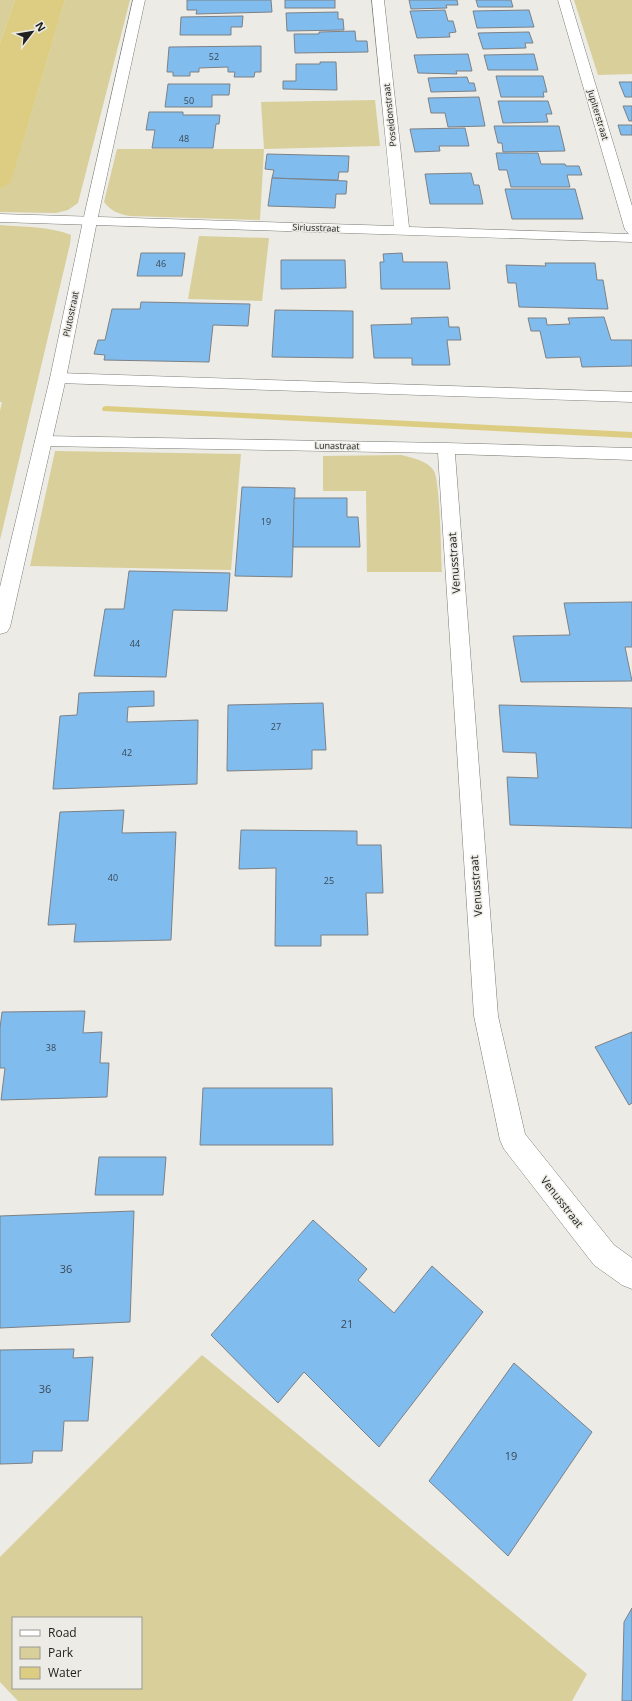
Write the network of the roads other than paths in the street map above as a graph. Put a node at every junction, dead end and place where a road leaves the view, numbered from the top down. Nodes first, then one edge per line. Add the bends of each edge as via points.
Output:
1 (139, 0) edge
2 (378, 0) edge
3 (564, 0) edge
4 (0, 218) edge
5 (90, 221) junction
6 (632, 230) edge
7 (402, 231) junction
8 (632, 238) edge
9 (58, 378) junction
10 (632, 397) edge
11 (43, 442) junction
12 (446, 448) junction
13 (632, 454) edge
14 (0, 627) edge
15 (632, 1275) edge

1 - 5 street, Plutostraat
2 - 7 street, Poseidonstraat
3 - 6 street, Jupiterstraat
4 - 5 street, Siriusstraat
5 - 7 street, Siriusstraat
5 - 9 street, Plutostraat
7 - 8 street, Siriusstraat
9 - 10 street
9 - 11 street, Plutostraat
11 - 12 street, Lunastraat
11 - 14 street, Plutostraat
12 - 13 street, Lunastraat
12 - 15 street, Venusstraat via 486,1016 513,1140 604,1254

